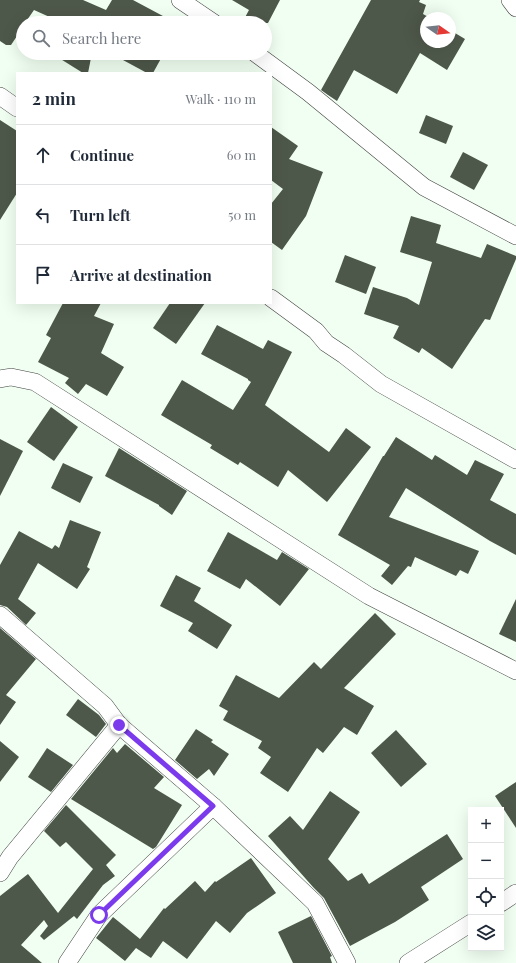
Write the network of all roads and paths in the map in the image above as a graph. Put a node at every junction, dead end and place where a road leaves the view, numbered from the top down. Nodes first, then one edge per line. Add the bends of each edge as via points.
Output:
1 (180, 0) edge
2 (510, 0) edge
3 (516, 8) edge
4 (204, 16) edge
5 (265, 60) edge
6 (0, 96) edge
7 (16, 107) edge
8 (516, 236) edge
9 (272, 299) edge
10 (0, 379) edge
11 (516, 460) edge
12 (0, 615) edge
13 (516, 671) edge
14 (119, 725) junction
15 (213, 806) junction
16 (0, 873) edge
17 (516, 893) edge
18 (504, 901) edge
19 (468, 925) edge
20 (67, 963) edge
21 (347, 963) edge
22 (408, 963) edge

1 - 4 street
2 - 3 street
5 - 8 street via 308,92 424,187
6 - 7 street
9 - 11 street via 381,384
10 - 13 street via 11,377 35,382 369,596
12 - 14 street via 105,706
14 - 15 street
14 - 16 street via 10,857
15 - 20 street via 99,915
15 - 21 street via 315,903
17 - 18 street
19 - 22 street

